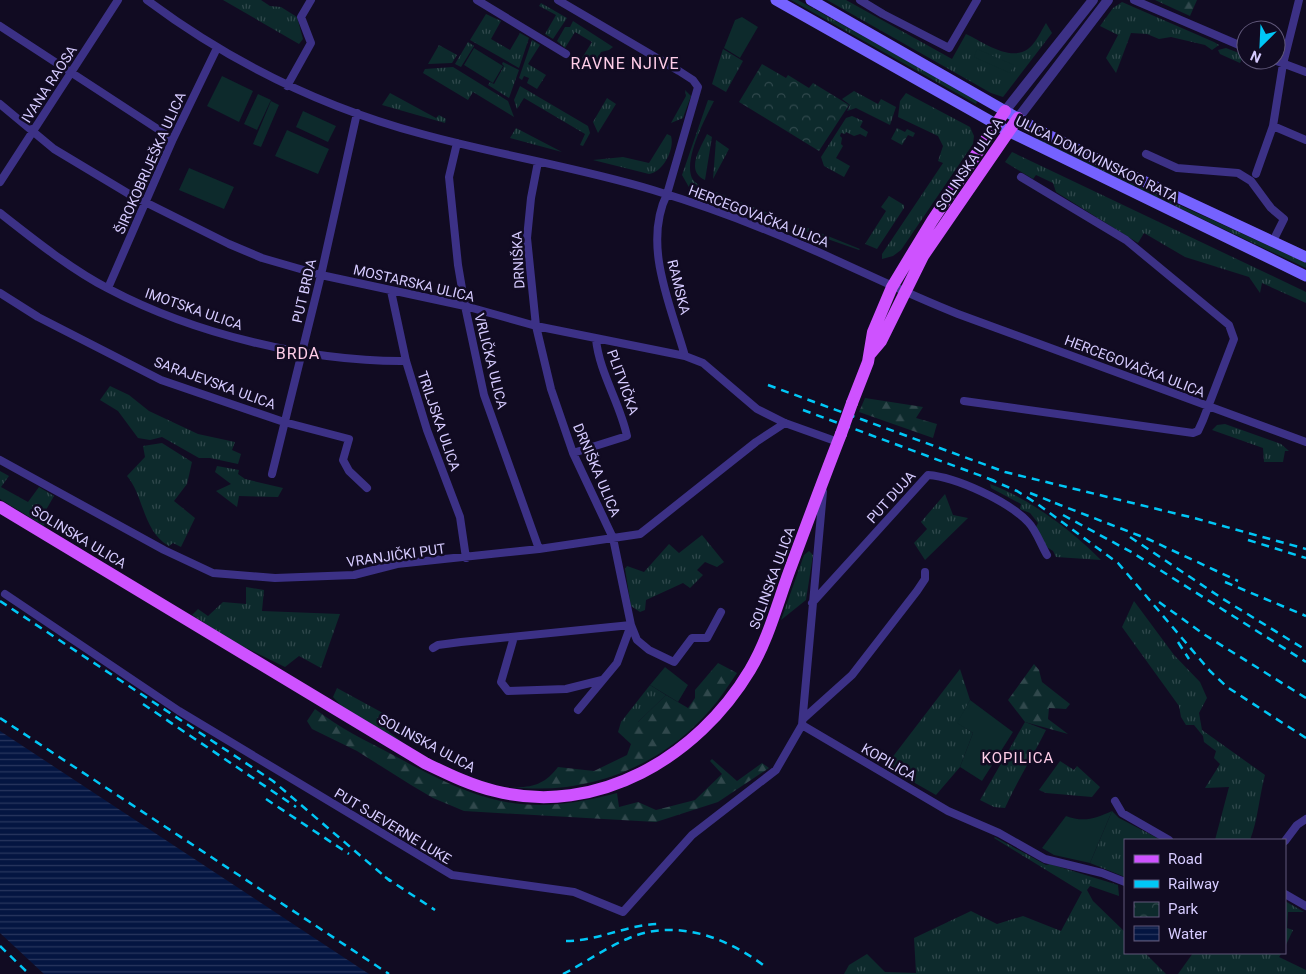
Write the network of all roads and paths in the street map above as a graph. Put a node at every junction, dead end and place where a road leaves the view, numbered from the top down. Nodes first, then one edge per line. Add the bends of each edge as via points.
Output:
1 (118, 0) edge
2 (147, 0) edge
3 (311, 0) edge
4 (477, 0) edge
5 (558, 0) edge
6 (776, 0) edge
7 (810, 0) edge
8 (860, 0) edge
9 (977, 0) edge
10 (1094, 0) edge
11 (1134, 0) edge
12 (1299, 0) edge
13 (1107, 2) edge
14 (0, 26) edge
15 (1236, 44) edge
16 (217, 48) junction
17 (1286, 52) edge
18 (566, 54) dead end
19 (1286, 65) edge
20 (1282, 70) edge
21 (72, 72) junction
22 (1306, 72) edge
23 (287, 86) junction
24 (0, 104) edge
25 (1005, 111) junction
26 (357, 113) junction
27 (1018, 118) junction
28 (1273, 126) junction
29 (1002, 128) junction
30 (33, 132) junction
31 (173, 139) junction
32 (1306, 140) edge
33 (457, 143) junction
34 (1146, 154) dead end
35 (538, 162) junction
36 (1256, 174) dead end
37 (1021, 177) dead end
38 (0, 182) edge
39 (667, 194) junction
40 (146, 204) junction
41 (0, 213) edge
42 (1273, 241) junction
43 (1306, 257) edge
44 (321, 275) junction
45 (1306, 276) edge
46 (108, 288) junction
47 (898, 289) junction
48 (391, 291) junction
49 (0, 293) edge
50 (465, 306) junction
51 (536, 326) junction
52 (596, 339) junction
53 (302, 352) junction
54 (685, 356) junction
55 (406, 361) junction
56 (964, 401) dead end
57 (1209, 407) junction
58 (284, 422) junction
59 (785, 423) junction
60 (839, 438) junction
61 (1306, 442) edge
62 (573, 453) junction
63 (0, 460) edge
64 (272, 474) dead end
65 (824, 478) junction
66 (367, 488) dead end
67 (0, 507) edge
68 (613, 538) junction
69 (798, 548) junction
70 (539, 549) junction
71 (817, 552) junction
72 (1047, 555) dead end
73 (466, 558) junction
74 (925, 572) dead end
75 (5, 594) dead end
76 (812, 604) junction
77 (721, 612) dead end
78 (631, 625) junction
79 (514, 638) junction
80 (433, 648) dead end
81 (602, 680) junction
82 (578, 710) dead end
83 (802, 722) junction
84 (1114, 801) dead end
85 (1306, 819) edge
86 (1167, 839) edge
87 (1286, 840) edge
88 (1124, 882) edge
89 (1286, 895) edge
90 (1306, 906) edge

1 - 21 street, IVANA RAOSA
2 - 16 street, HERCEGOVAČKA ULICA
3 - 23 street via 301,18 311,44
4 - 18 street
5 - 39 street, RAMSKA via 697,84
6 - 29 main road, ULICA DOMOVINSKOG RATA
7 - 25 main road, ULICA DOMOVINSKOG RATA
8 - 9 street via 949,48
10 - 25 street, SOLINSKA ULICA
11 - 15 street
12 - 17 street
13 - 27 street, SOLINSKA ULICA
14 - 21 street
16 - 23 street, HERCEGOVAČKA ULICA
16 - 31 street, ŠIROKOBRIJEŠKA ULICA
19 - 22 street
20 - 28 street
21 - 30 street, IVANA RAOSA
21 - 31 street
23 - 26 street, HERCEGOVAČKA ULICA
24 - 30 street, MOSTARSKA ULICA
25 - 27 main road, ULICA DOMOVINSKOG RATA
25 - 29 main road, SOLINSKA ULICA
26 - 33 street, HERCEGOVAČKA ULICA
26 - 44 street, PUT BRDA
27 - 29 main road, SOLINSKA ULICA
27 - 42 main road, ULICA DOMOVINSKOG RATA via 1111,166
28 - 32 street
28 - 36 street
29 - 45 main road, ULICA DOMOVINSKOG RATA
29 - 47 main road, SOLINSKA ULICA via 923,256
30 - 38 street, IVANA RAOSA
30 - 40 street, MOSTARSKA ULICA via 54,149
31 - 40 street, ŠIROKOBRIJEŠKA ULICA
33 - 35 street, HERCEGOVAČKA ULICA
33 - 50 street, VRLIČKA ULICA via 449,177
34 - 42 street via 1177,168 1238,173 1251,181 1271,208 1284,219
35 - 39 street, HERCEGOVAČKA ULICA
35 - 51 street, DRNIŠKA via 527,238
37 - 57 street, HERCEGOVAČKA ULICA via 1126,240 1232,327 1234,339
39 - 47 street, HERCEGOVAČKA ULICA via 801,244
39 - 54 street, RAMSKA via 661,206 657,230 659,267
40 - 44 street, MOSTARSKA ULICA via 244,251
40 - 46 street, ŠIROKOBRIJEŠKA ULICA
41 - 46 street, IMOTSKA ULICA
42 - 43 main road, ULICA DOMOVINSKOG RATA
44 - 48 street, MOSTARSKA ULICA
44 - 53 street, PUT BRDA
46 - 53 street, IMOTSKA ULICA via 189,323 276,348
47 - 57 street, HERCEGOVAČKA ULICA
47 - 60 main road, SOLINSKA ULICA, bridge via 873,332 870,354
48 - 50 street, MOSTARSKA ULICA
48 - 55 street, TRILJSKA ULICA
49 - 58 street, SARAJEVSKA ULICA via 38,317 161,380
50 - 51 street, MOSTARSKA ULICA
50 - 70 street, VRLIČKA ULICA via 484,395
51 - 52 street, MOSTARSKA ULICA
51 - 62 street, DRNIŠKA ULICA via 551,389
52 - 54 street, MOSTARSKA ULICA
52 - 62 street, PLITVIČKA via 598,354 623,416 627,436
53 - 55 street, IMOTSKA ULICA
53 - 58 street, PUT BRDA
54 - 59 street, MOSTARSKA ULICA via 704,363 757,409
55 - 73 street, TRILJSKA ULICA via 427,430 460,517
56 - 57 street, HERCEGOVAČKA ULICA via 1193,434 1198,431
57 - 61 street, HERCEGOVAČKA ULICA
58 - 64 street, PUT BRDA
58 - 66 street, SARAJEVSKA ULICA via 349,439 343,460
59 - 60 street, MOSTARSKA ULICA
59 - 68 street, VRANJIČKI PUT via 756,442 640,534
60 - 65 main road, SOLINSKA ULICA
62 - 68 street, DRNIŠKA ULICA
63 - 73 street, VRANJIČKI PUT via 164,550 213,573 275,578 354,575 397,564
65 - 69 main road, SOLINSKA ULICA
65 - 71 street
67 - 69 main road, SOLINSKA ULICA via 425,763 482,787 542,797 580,794 630,779 666,759 699,733 735,692 750,669 764,641
68 - 70 street, VRANJIČKI PUT
68 - 78 street, DRNIŠKA ULICA
69 - 71 street via 811,545
70 - 73 street, VRANJIČKI PUT
71 - 76 street
72 - 76 street, PUT DUJA via 1028,522 985,492 928,475
74 - 83 street via 925,579 917,591 852,675
75 - 83 street, PUT SJEVERNE LUKE via 179,711 452,875 574,892 623,912 692,834 776,770
76 - 83 street
77 - 78 street via 706,638 692,638 674,662 637,640
78 - 79 street
78 - 81 street via 617,663
79 - 80 street via 461,642
79 - 81 street via 501,682 508,692 566,689
81 - 82 street
83 - 88 street, KOPILICA via 948,810 1045,859
84 - 86 street via 1122,813
85 - 87 street
89 - 90 street

